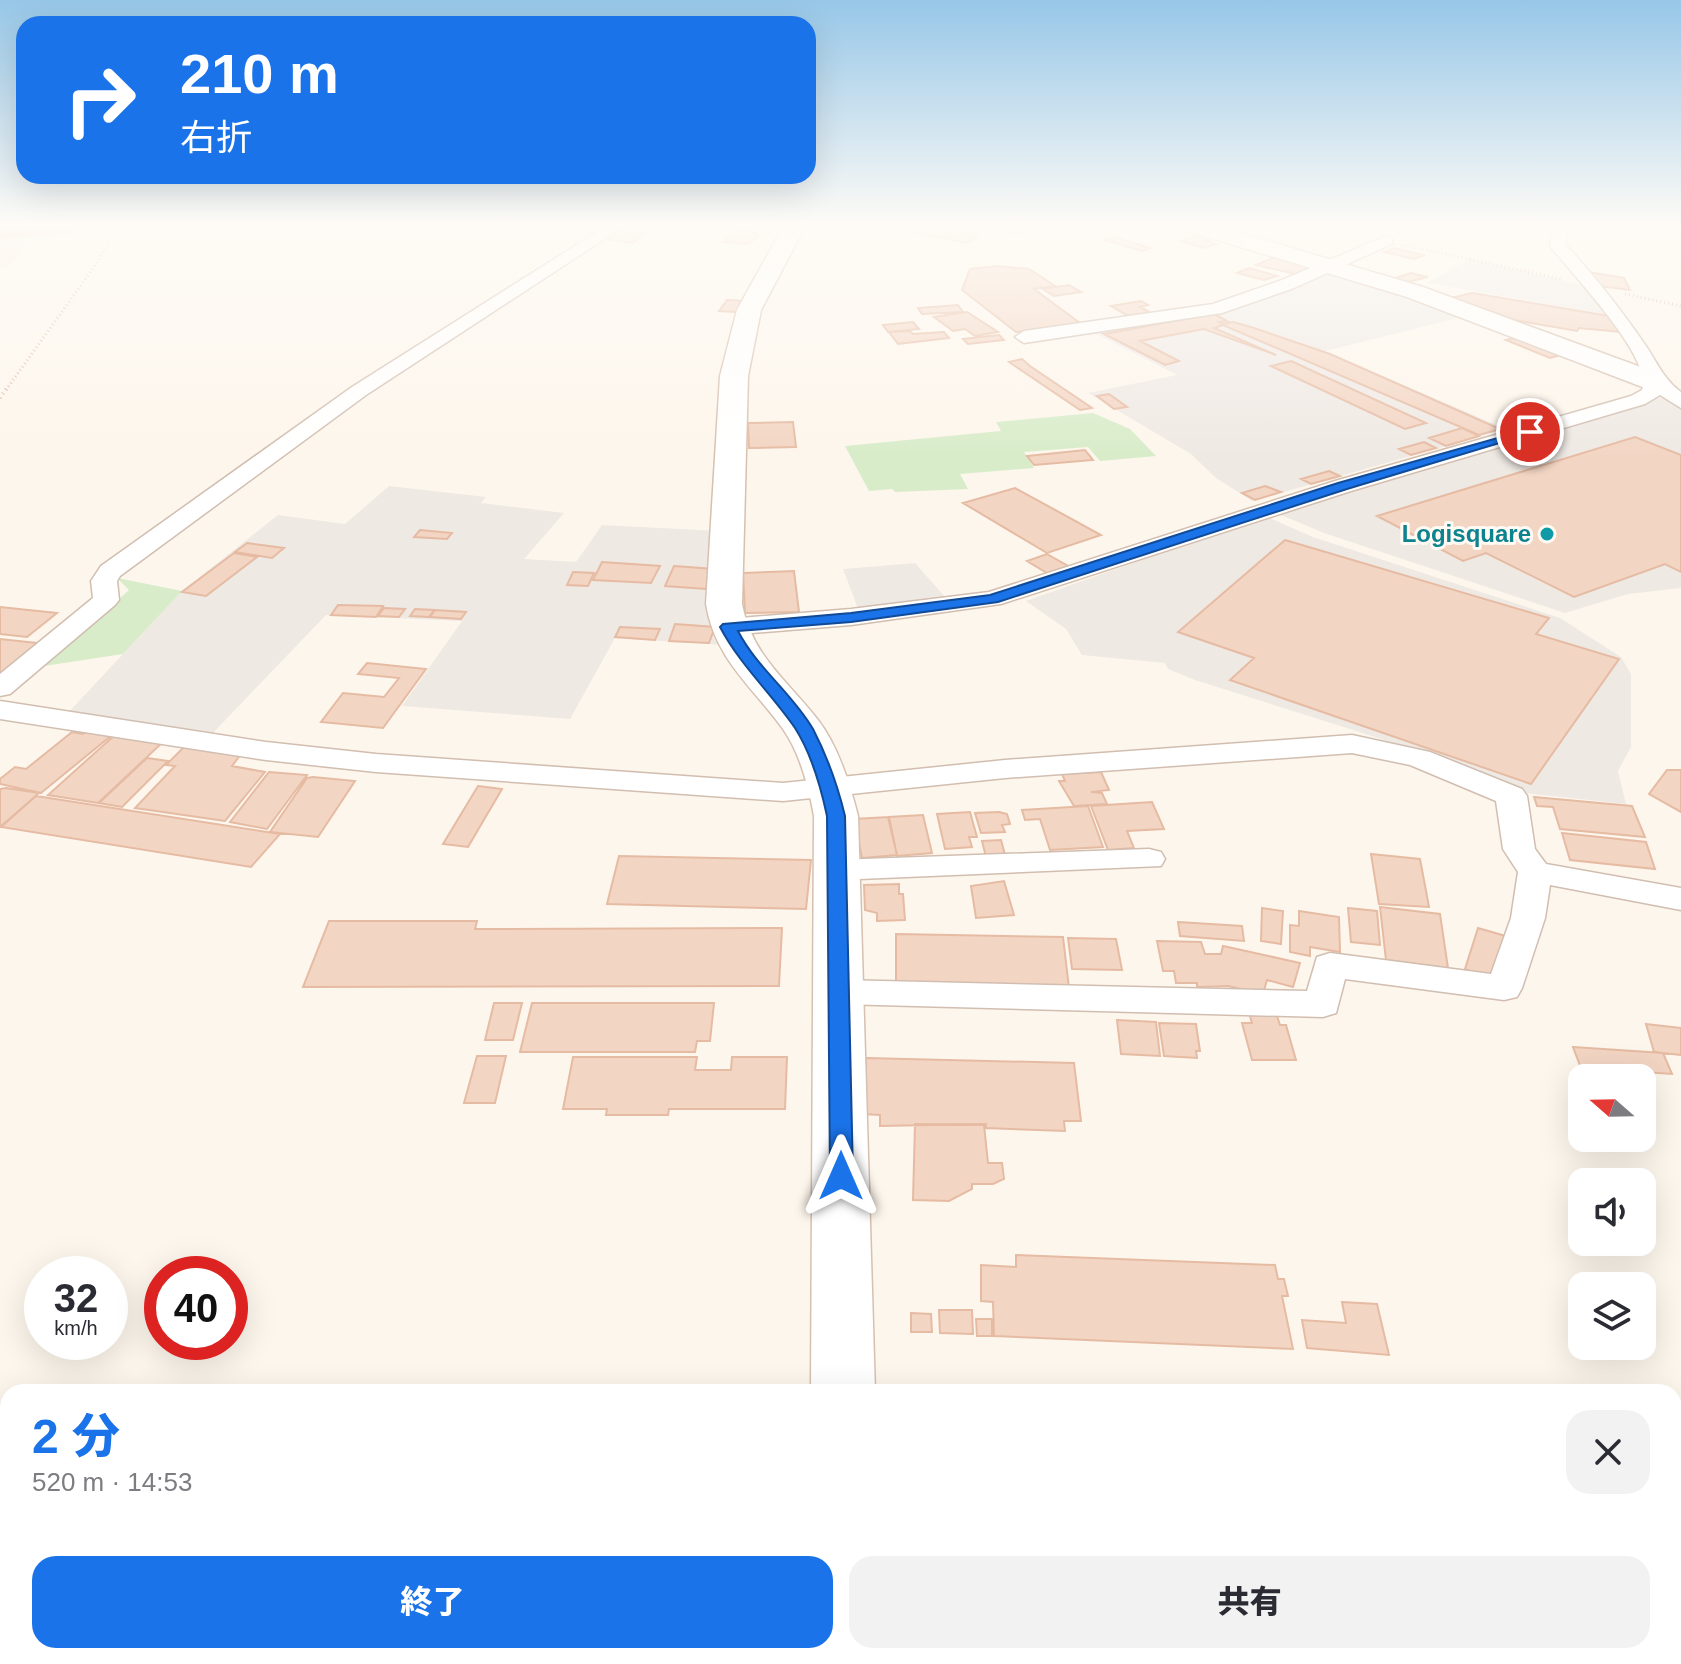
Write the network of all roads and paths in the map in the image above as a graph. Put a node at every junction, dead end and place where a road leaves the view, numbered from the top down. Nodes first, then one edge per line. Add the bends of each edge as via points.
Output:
1 (68, 303) edge
2 (497, 303) edge
3 (753, 303) edge
4 (1233, 303) edge
5 (1443, 303) edge
6 (1606, 303) edge
7 (1024, 337) dead end
8 (1655, 382) junction
9 (0, 398) edge
10 (1681, 402) edge
11 (728, 627) junction
12 (0, 688) edge
13 (0, 710) edge
14 (830, 789) junction
15 (1149, 859) dead end
16 (836, 870) junction
17 (1535, 872) junction
18 (1681, 899) edge
19 (840, 992) junction
20 (843, 1384) edge

1 - 9 path
2 - 12 street via 359,391 110,571 104,581 106,600
3 - 11 street via 734,376 724,604
4 - 7 street
5 - 8 street
6 - 8 street via 1648,362
8 - 10 street
8 - 11 street via 1651,393 1638,400 1343,486 992,599
11 - 14 street via 742,654 804,729
13 - 14 street via 376,763 767,791
14 - 16 street
14 - 17 street via 1005,769 1352,744 1419,758 1511,796 1519,849
15 - 16 street
16 - 19 street
17 - 18 street
17 - 19 street via 1528,918 1504,988 1330,965 1323,1004
19 - 20 street

